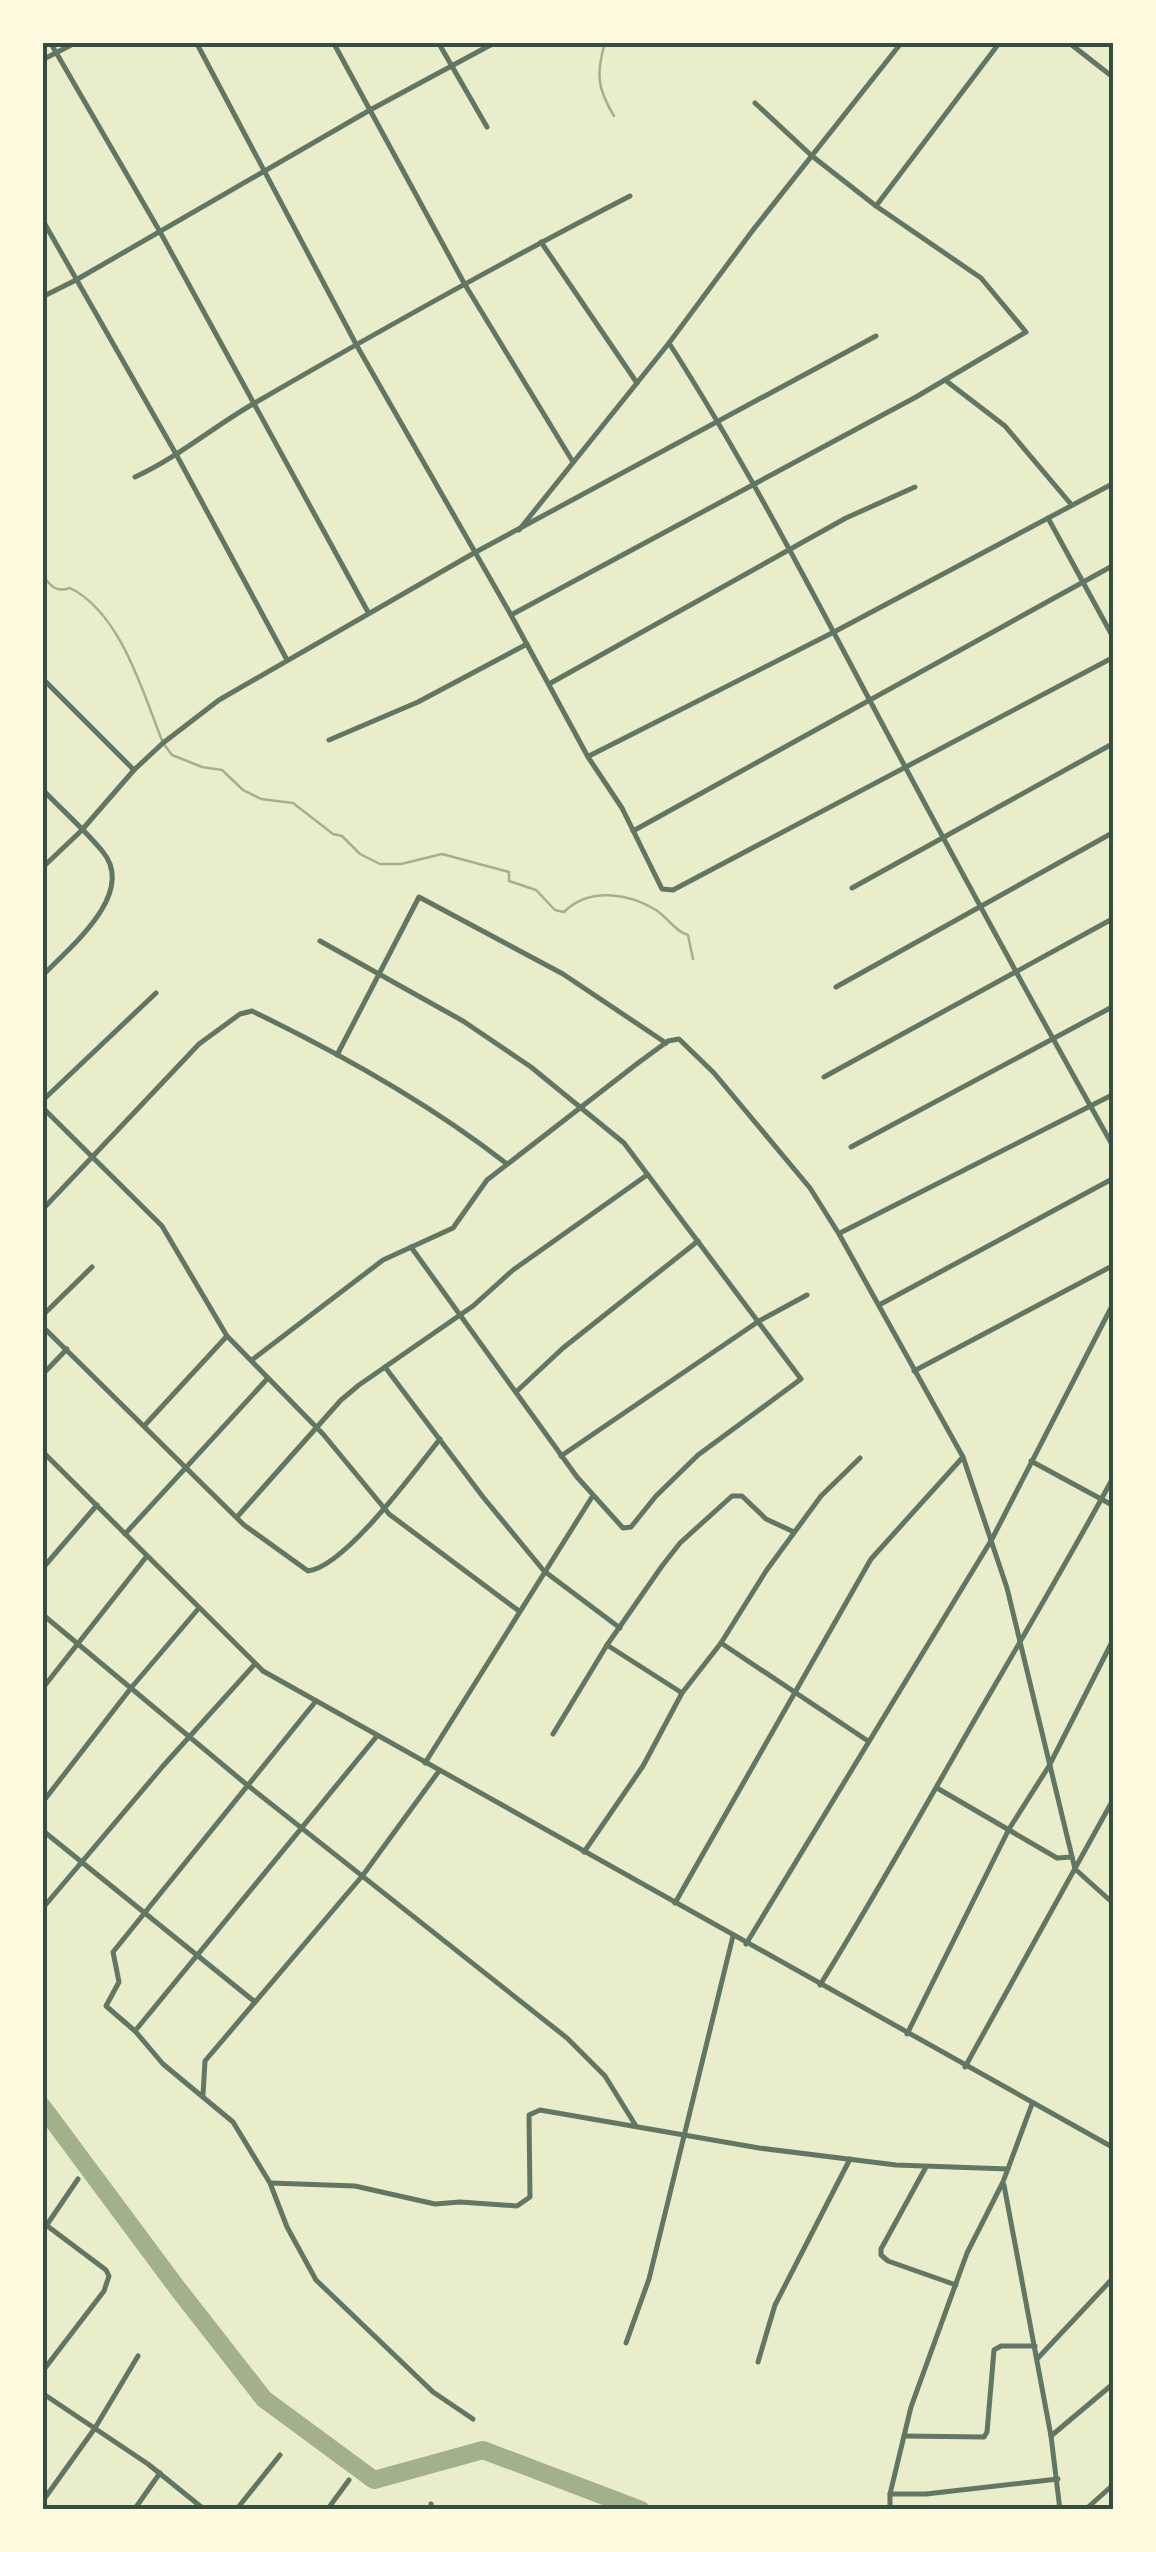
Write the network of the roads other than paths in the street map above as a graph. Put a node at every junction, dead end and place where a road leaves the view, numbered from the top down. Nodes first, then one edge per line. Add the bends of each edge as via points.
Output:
1 (50, 42) edge
2 (76, 42) edge
3 (196, 42) edge
4 (333, 42) edge
5 (438, 42) edge
6 (496, 42) edge
7 (902, 42) edge
8 (1000, 42) edge
9 (1068, 42) edge
10 (56, 54) junction
11 (42, 60) edge
12 (450, 66) junction
13 (1114, 78) edge
14 (755, 103) dead end
15 (370, 110) junction
16 (486, 127) dead end
17 (812, 156) junction
18 (265, 170) junction
19 (630, 196) dead end
20 (876, 206) junction
21 (42, 219) edge
22 (159, 230) junction
23 (541, 242) junction
24 (76, 280) junction
25 (464, 282) junction
26 (42, 296) edge
27 (876, 336) dead end
28 (669, 343) junction
29 (356, 346) junction
30 (945, 380) junction
31 (637, 383) junction
32 (253, 404) junction
33 (720, 423) junction
34 (176, 454) junction
35 (573, 462) junction
36 (135, 477) dead end
37 (752, 483) junction
38 (1114, 483) edge
39 (915, 487) dead end
40 (1071, 504) junction
41 (1048, 518) junction
42 (518, 532) junction
43 (792, 550) junction
44 (474, 554) junction
45 (1114, 566) edge
46 (1083, 584) junction
47 (368, 613) junction
48 (511, 615) junction
49 (834, 632) junction
50 (1114, 638) edge
51 (526, 644) junction
52 (1114, 657) edge
53 (286, 659) junction
54 (42, 678) edge
55 (549, 684) junction
56 (869, 699) junction
57 (329, 740) dead end
58 (1114, 743) edge
59 (588, 757) junction
60 (906, 768) junction
61 (134, 770) junction
62 (42, 789) edge
63 (81, 831) junction
64 (633, 831) junction
65 (1114, 832) edge
66 (944, 838) junction
67 (42, 868) edge
68 (852, 888) dead end
69 (980, 906) junction
70 (1114, 918) edge
71 (320, 941) dead end
72 (1016, 972) junction
73 (380, 974) junction
74 (42, 976) edge
75 (836, 987) dead end
76 (156, 993) dead end
77 (1114, 1006) edge
78 (1054, 1039) junction
79 (666, 1043) junction
80 (337, 1055) junction
81 (824, 1077) dead end
82 (1114, 1094) edge
83 (42, 1104) edge
84 (583, 1107) junction
85 (1090, 1107) junction
86 (851, 1147) dead end
87 (1114, 1148) edge
88 (94, 1156) junction
89 (507, 1164) junction
90 (648, 1174) junction
91 (1114, 1178) edge
92 (42, 1210) edge
93 (839, 1234) junction
94 (698, 1241) junction
95 (412, 1247) junction
96 (1114, 1265) edge
97 (92, 1267) dead end
98 (807, 1295) dead end
99 (1114, 1302) edge
100 (878, 1306) junction
101 (459, 1315) junction
102 (42, 1316) edge
103 (759, 1320) junction
104 (42, 1326) edge
105 (227, 1336) junction
106 (67, 1349) junction
107 (252, 1360) junction
108 (385, 1367) junction
109 (914, 1370) junction
110 (42, 1375) edge
111 (268, 1378) junction
112 (515, 1393) junction
113 (144, 1426) junction
114 (316, 1427) junction
115 (440, 1439) junction
116 (43, 1452) edge
117 (560, 1456) junction
118 (963, 1457) junction
119 (860, 1458) dead end
120 (1030, 1461) junction
121 (187, 1468) junction
122 (1114, 1476) edge
123 (592, 1496) junction
124 (1101, 1499) junction
125 (97, 1506) junction
126 (1114, 1506) edge
127 (384, 1508) junction
128 (236, 1517) junction
129 (794, 1532) junction
130 (125, 1534) junction
131 (992, 1539) junction
132 (147, 1556) junction
133 (42, 1569) edge
134 (544, 1571) junction
135 (200, 1608) junction
136 (519, 1611) junction
137 (42, 1614) edge
138 (620, 1628) junction
139 (1114, 1638) edge
140 (721, 1643) junction
141 (79, 1645) junction
142 (607, 1646) junction
143 (1020, 1648) junction
144 (256, 1664) junction
145 (132, 1688) junction
146 (42, 1689) edge
147 (682, 1693) junction
148 (795, 1695) junction
149 (316, 1701) junction
150 (554, 1734) dead end
151 (377, 1736) junction
152 (190, 1737) junction
153 (869, 1742) junction
154 (426, 1763) junction
155 (1049, 1766) junction
156 (440, 1771) junction
157 (246, 1784) junction
158 (937, 1788) junction
159 (1114, 1798) edge
160 (42, 1803) edge
161 (303, 1828) junction
162 (42, 1830) edge
163 (1008, 1830) junction
164 (584, 1852) junction
165 (1072, 1857) junction
166 (84, 1863) junction
167 (1075, 1869) junction
168 (363, 1876) junction
169 (674, 1903) junction
170 (1114, 1904) edge
171 (42, 1909) edge
172 (145, 1913) junction
173 (733, 1936) junction
174 (746, 1944) junction
175 (196, 1956) junction
176 (820, 1985) junction
177 (255, 2002) junction
178 (136, 2031) junction
179 (907, 2034) junction
180 (966, 2067) junction
181 (203, 2095) junction
182 (1032, 2104) junction
183 (636, 2126) junction
184 (683, 2135) junction
185 (1114, 2148) edge
186 (850, 2160) junction
187 (926, 2167) junction
188 (1008, 2168) junction
189 (78, 2180) dead end
190 (1003, 2182) junction
191 (270, 2184) junction
192 (44, 2226) edge
193 (1114, 2277) edge
194 (956, 2285) junction
195 (626, 2343) dead end
196 (1035, 2346) junction
197 (138, 2356) dead end
198 (1037, 2359) junction
199 (758, 2362) dead end
200 (42, 2372) edge
201 (1114, 2384) edge
202 (42, 2393) edge
203 (472, 2419) dead end
204 (95, 2428) junction
205 (904, 2436) junction
206 (1052, 2436) junction
207 (280, 2455) dead end
208 (160, 2473) junction
209 (1058, 2479) junction
210 (349, 2480) dead end
211 (1114, 2484) edge
212 (890, 2494) junction
213 (42, 2502) edge
214 (134, 2510) edge
215 (206, 2510) edge
216 (236, 2510) edge
217 (328, 2510) edge
218 (890, 2510) edge
219 (1060, 2510) edge
220 (1086, 2510) edge

1 - 10 street
2 - 10 street
3 - 18 street
4 - 15 street
5 - 12 street
6 - 12 street
7 - 17 street
8 - 20 street
9 - 13 street
10 - 11 street
10 - 22 street
12 - 15 street
12 - 16 street
14 - 17 street
15 - 18 street
15 - 25 street
17 - 20 street
17 - 28 street
18 - 22 street
18 - 29 street
19 - 23 street
20 - 30 street via 981,278 1026,332
21 - 24 street
22 - 24 street
22 - 32 street
23 - 25 street
23 - 31 street
24 - 26 street
24 - 34 street
25 - 29 street
25 - 35 street
27 - 33 street
28 - 31 street
28 - 33 street
29 - 32 street
29 - 44 street
30 - 37 street
30 - 40 street via 1004,426
31 - 35 street
32 - 34 street
32 - 47 street
33 - 37 street
33 - 42 street
34 - 36 street
34 - 53 street
35 - 42 street
37 - 43 street
37 - 48 street
38 - 40 street
39 - 43 street
40 - 41 street
41 - 46 street
41 - 49 street
42 - 44 street
43 - 49 street
43 - 55 street
44 - 47 street
44 - 48 street
45 - 46 street
46 - 50 street
46 - 56 street
47 - 53 street
48 - 51 street
49 - 56 street
49 - 59 street
51 - 55 street
51 - 57 street
52 - 60 street
53 - 61 street via 205,710
54 - 61 street
55 - 59 street
56 - 60 street
56 - 64 street
58 - 66 street
59 - 64 street
60 - 64 street via 673,890 662,888
60 - 66 street
61 - 63 street
62 - 63 street
63 - 67 street
63 - 74 street via 112,869 106,904
65 - 69 street
66 - 68 street
66 - 69 street
69 - 72 street
69 - 75 street
70 - 72 street
71 - 73 street
72 - 78 street
72 - 81 street
73 - 79 street via 419,897 563,974
73 - 80 street
73 - 84 street via 464,1021
76 - 83 street
77 - 78 street
78 - 85 street
78 - 86 street
79 - 84 street
79 - 93 street via 679,1039 714,1072 810,1188
80 - 88 street via 252,1012 240,1014 199,1044
80 - 89 street via 457,1125
82 - 85 street
83 - 88 street
84 - 89 street
84 - 90 street
85 - 87 street
85 - 93 street
88 - 92 street
88 - 105 street via 162,1226
89 - 95 street via 479,1188 453,1228
90 - 94 street
90 - 101 street
91 - 100 street
93 - 100 street
94 - 103 street
94 - 112 street
95 - 101 street
95 - 107 street via 342,1288
96 - 109 street
97 - 102 street
98 - 103 street
99 - 120 street
100 - 109 street
101 - 108 street
101 - 112 street
103 - 117 street
103 - 123 street via 801,1379 698,1455 629,1528
104 - 106 street
105 - 107 street
105 - 113 street
106 - 110 street
106 - 113 street
107 - 111 street
108 - 114 street
108 - 115 street
109 - 118 street
111 - 114 street
111 - 121 street
112 - 117 street
113 - 121 street
114 - 127 street
114 - 128 street
115 - 127 street
115 - 134 street
116 - 125 street
117 - 123 street
118 - 131 street
118 - 148 street via 871,1559
119 - 129 street via 835,1478
120 - 124 street
120 - 131 street
121 - 128 street
121 - 130 street
122 - 124 street
123 - 134 street
124 - 126 street
124 - 143 street
125 - 130 street
125 - 133 street
127 - 128 street via 314,1571
127 - 136 street
129 - 138 street via 766,1519 742,1496 732,1496 680,1543
129 - 140 street
130 - 132 street
131 - 143 street
131 - 153 street
132 - 135 street
132 - 141 street
134 - 136 street
134 - 138 street
135 - 144 street
135 - 145 street
136 - 154 street
137 - 141 street
138 - 142 street
139 - 155 street
140 - 147 street
140 - 148 street
141 - 145 street
141 - 146 street
142 - 147 street
142 - 150 street
143 - 155 street
143 - 158 street
144 - 149 street
144 - 152 street
145 - 152 street
145 - 160 street
147 - 164 street via 643,1766
148 - 153 street
148 - 169 street
149 - 151 street
149 - 157 street
151 - 154 street
151 - 161 street
152 - 157 street
152 - 166 street
153 - 174 street
154 - 156 street
155 - 163 street
155 - 165 street
156 - 164 street
156 - 168 street
157 - 161 street
157 - 172 street
158 - 163 street
158 - 176 street
159 - 167 street
161 - 168 street
161 - 175 street
162 - 166 street
163 - 165 street via 1061,1860
163 - 179 street
164 - 169 street
165 - 167 street
166 - 171 street
166 - 172 street
167 - 170 street
167 - 180 street
168 - 177 street
168 - 183 street via 587,2056
169 - 173 street
172 - 175 street
172 - 178 street via 113,1952 119,1982 106,2006
173 - 174 street
173 - 184 street
174 - 176 street
175 - 177 street
175 - 178 street
176 - 179 street
177 - 181 street via 205,2061
178 - 181 street via 163,2064
179 - 180 street
180 - 182 street
181 - 191 street via 232,2122
182 - 185 street
182 - 188 street
183 - 184 street
183 - 191 street via 540,2110 528,2115 530,2198 517,2206 435,2204 355,2186
184 - 186 street
184 - 195 street via 649,2278
186 - 187 street
186 - 199 street via 775,2305
187 - 188 street
187 - 194 street via 882,2256
188 - 190 street
189 - 192 street
190 - 194 street
190 - 196 street
191 - 203 street via 316,2280 411,2372
192 - 200 street via 106,2270 109,2282
193 - 198 street
194 - 205 street
196 - 198 street
196 - 205 street via 994,2350 984,2436
197 - 204 street
198 - 206 street
201 - 206 street
202 - 204 street
204 - 208 street
204 - 213 street
205 - 212 street
206 - 209 street
207 - 216 street
208 - 214 street
208 - 215 street
209 - 212 street
209 - 219 street
210 - 217 street
211 - 220 street
212 - 218 street

